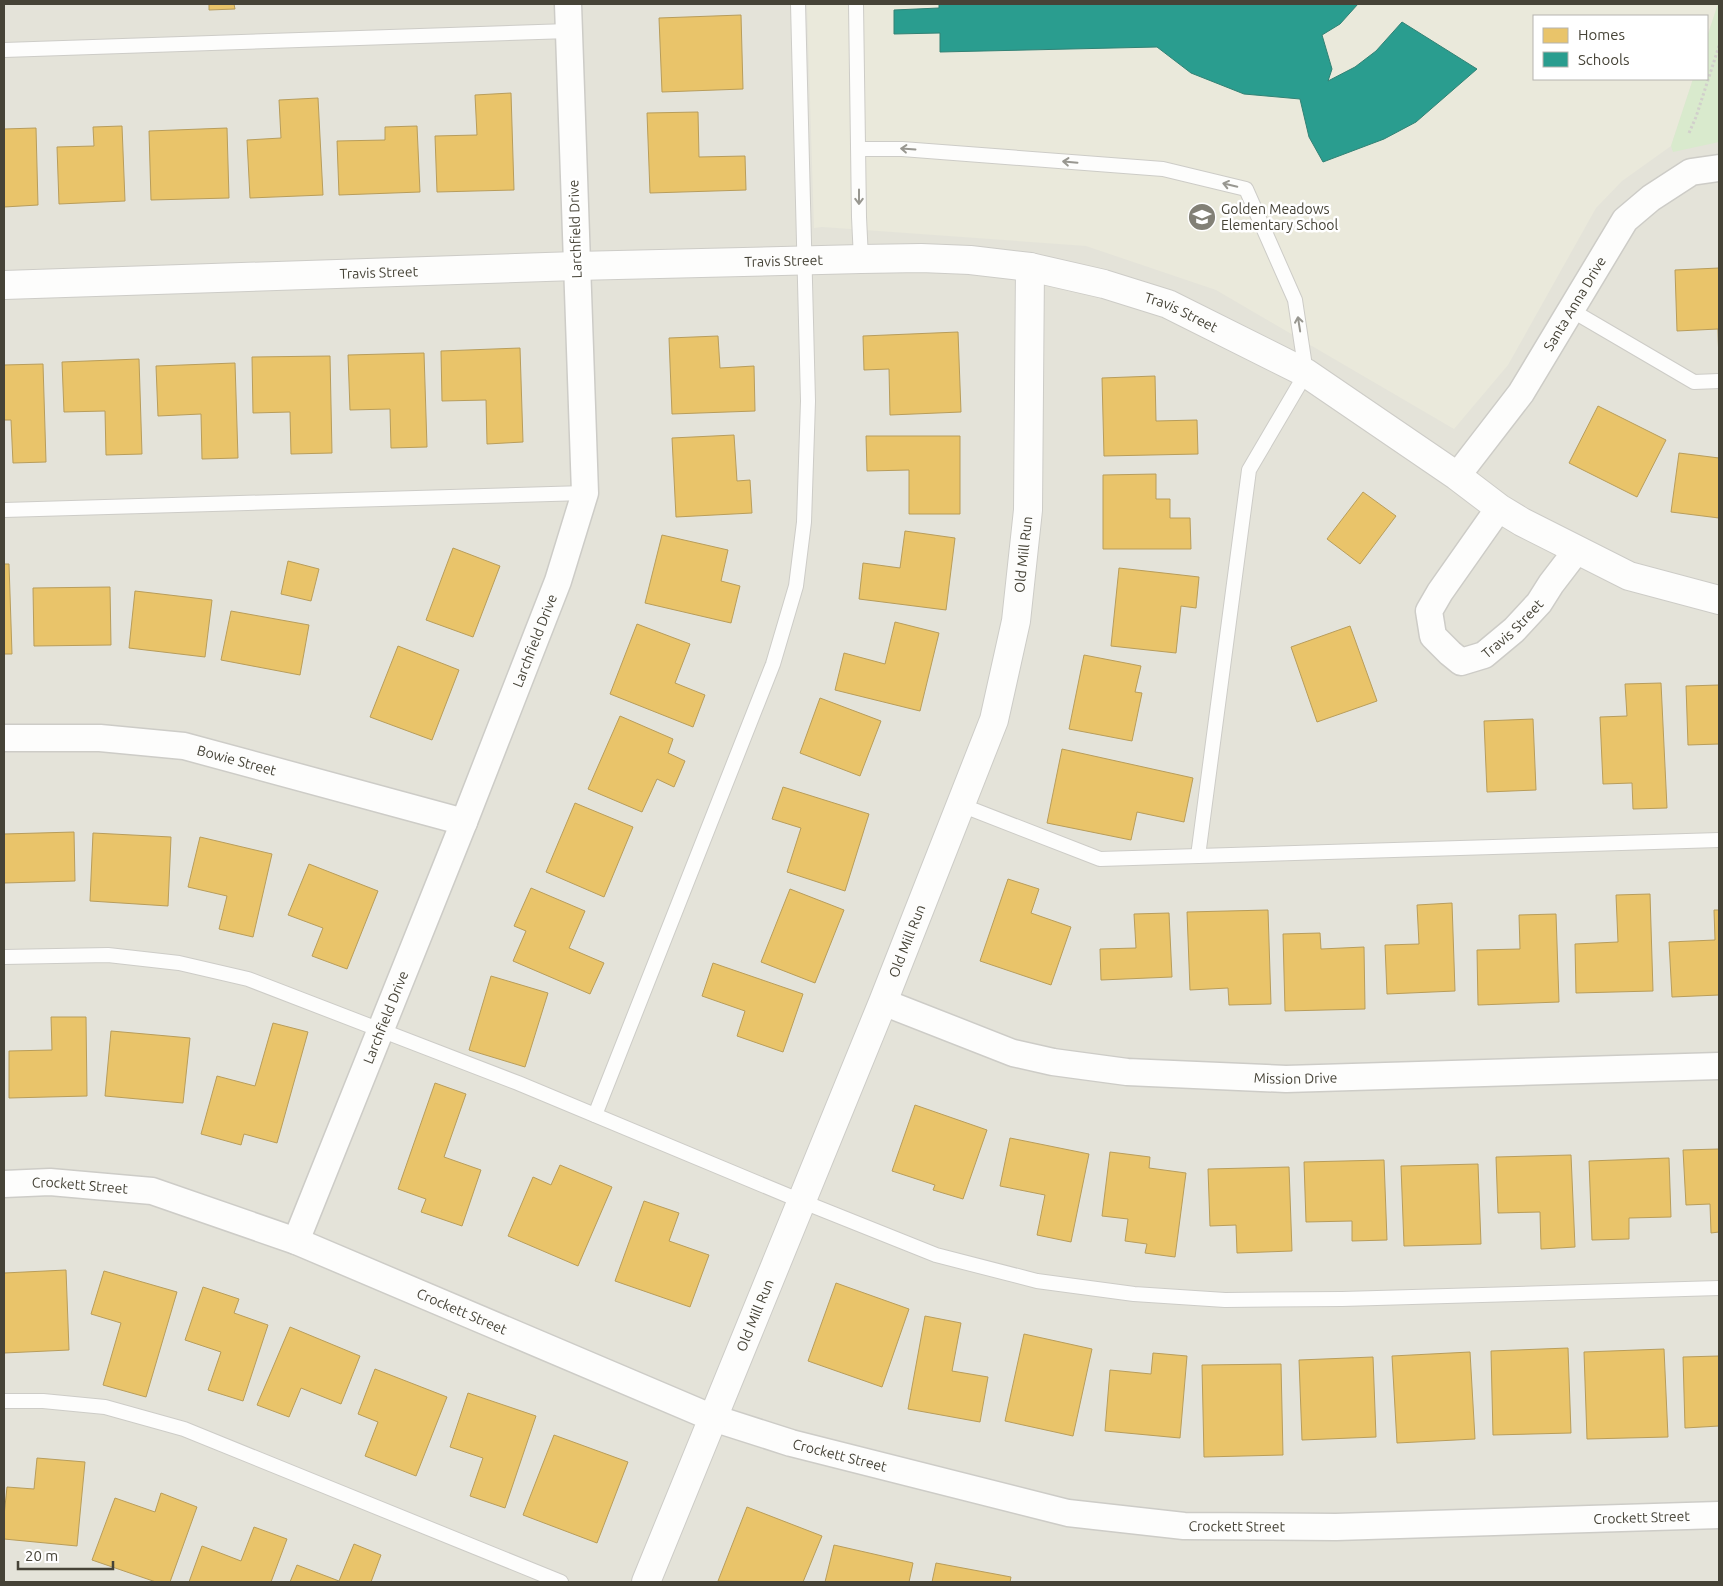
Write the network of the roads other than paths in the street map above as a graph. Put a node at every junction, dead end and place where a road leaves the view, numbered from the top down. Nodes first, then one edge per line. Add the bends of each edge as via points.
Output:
1 (568, 4) edge
2 (798, 4) edge
3 (856, 4) edge
4 (569, 31) junction
5 (4, 50) edge
6 (859, 148) junction
7 (1719, 168) edge
8 (861, 259) junction
9 (804, 261) junction
10 (576, 266) junction
11 (1030, 267) junction
12 (4, 284) edge
13 (1571, 310) junction
14 (1306, 373) junction
15 (1719, 381) edge
16 (1457, 476) junction
17 (585, 493) junction
18 (1499, 508) junction
19 (4, 510) edge
20 (1577, 550) junction
21 (1719, 600) edge
22 (4, 738) edge
23 (961, 805) junction
24 (464, 822) junction
25 (1719, 840) edge
26 (1198, 856) junction
27 (4, 957) edge
28 (883, 1002) junction
29 (381, 1030) junction
30 (1719, 1066) edge
31 (595, 1115) junction
32 (4, 1184) edge
33 (801, 1201) junction
34 (296, 1241) junction
35 (1719, 1288) edge
36 (4, 1400) edge
37 (713, 1418) junction
38 (1719, 1515) edge
39 (561, 1582) edge
40 (646, 1582) edge

1 - 4 street, Larchfield Drive
2 - 9 lane
3 - 6 lane
4 - 5 lane
4 - 10 street, Larchfield Drive
6 -> 8 lane
14 -> 6 lane via 1296,300 1246,189 1164,169
7 - 13 street, Santa Anna Drive via 1691,172 1625,220
8 - 9 street, Travis Street
8 - 11 street, Travis Street via 970,260
9 - 10 street, Travis Street
9 - 31 lane via 808,401 804,522 796,586 773,664
10 - 12 street, Travis Street
10 - 17 street, Larchfield Drive
11 - 14 street, Travis Street via 1104,284 1168,304
11 - 23 street, Old Mill Run via 1028,510 1016,622 994,720
13 - 15 lane via 1694,382
13 - 16 street, Santa Anna Drive via 1522,393
14 - 16 street, Travis Street
14 - 26 lane via 1249,470
16 - 18 street, Travis Street
17 - 19 lane
17 - 24 street, Larchfield Drive via 558,581
18 - 20 street, Travis Street
18 - 20 street, Travis Street via 1429,611 1433,636 1461,662 1484,656 1514,630 1539,603
20 - 21 street, Travis Street via 1629,576
22 - 24 street, Bowie Street via 100,738 184,746
23 - 26 lane via 1100,859
23 - 28 street, Old Mill Run
24 - 29 street, Larchfield Drive
25 - 26 lane
27 - 29 lane via 108,955 179,963 248,979
28 - 30 street, Mission Drive via 1013,1053 1126,1072 1286,1079
28 - 33 street, Old Mill Run
29 - 31 lane
29 - 34 street, Larchfield Drive
31 - 33 lane
32 - 34 street, Crockett Street via 50,1182 152,1191
33 - 35 lane via 936,1255 1037,1281 1134,1294 1225,1300 1342,1299
33 - 37 street, Old Mill Run
34 - 37 street, Crockett Street
36 - 39 lane via 43,1400 105,1407 184,1428
37 - 38 street, Crockett Street via 791,1443 1068,1513 1184,1526 1336,1527
37 - 40 street, Old Mill Run

